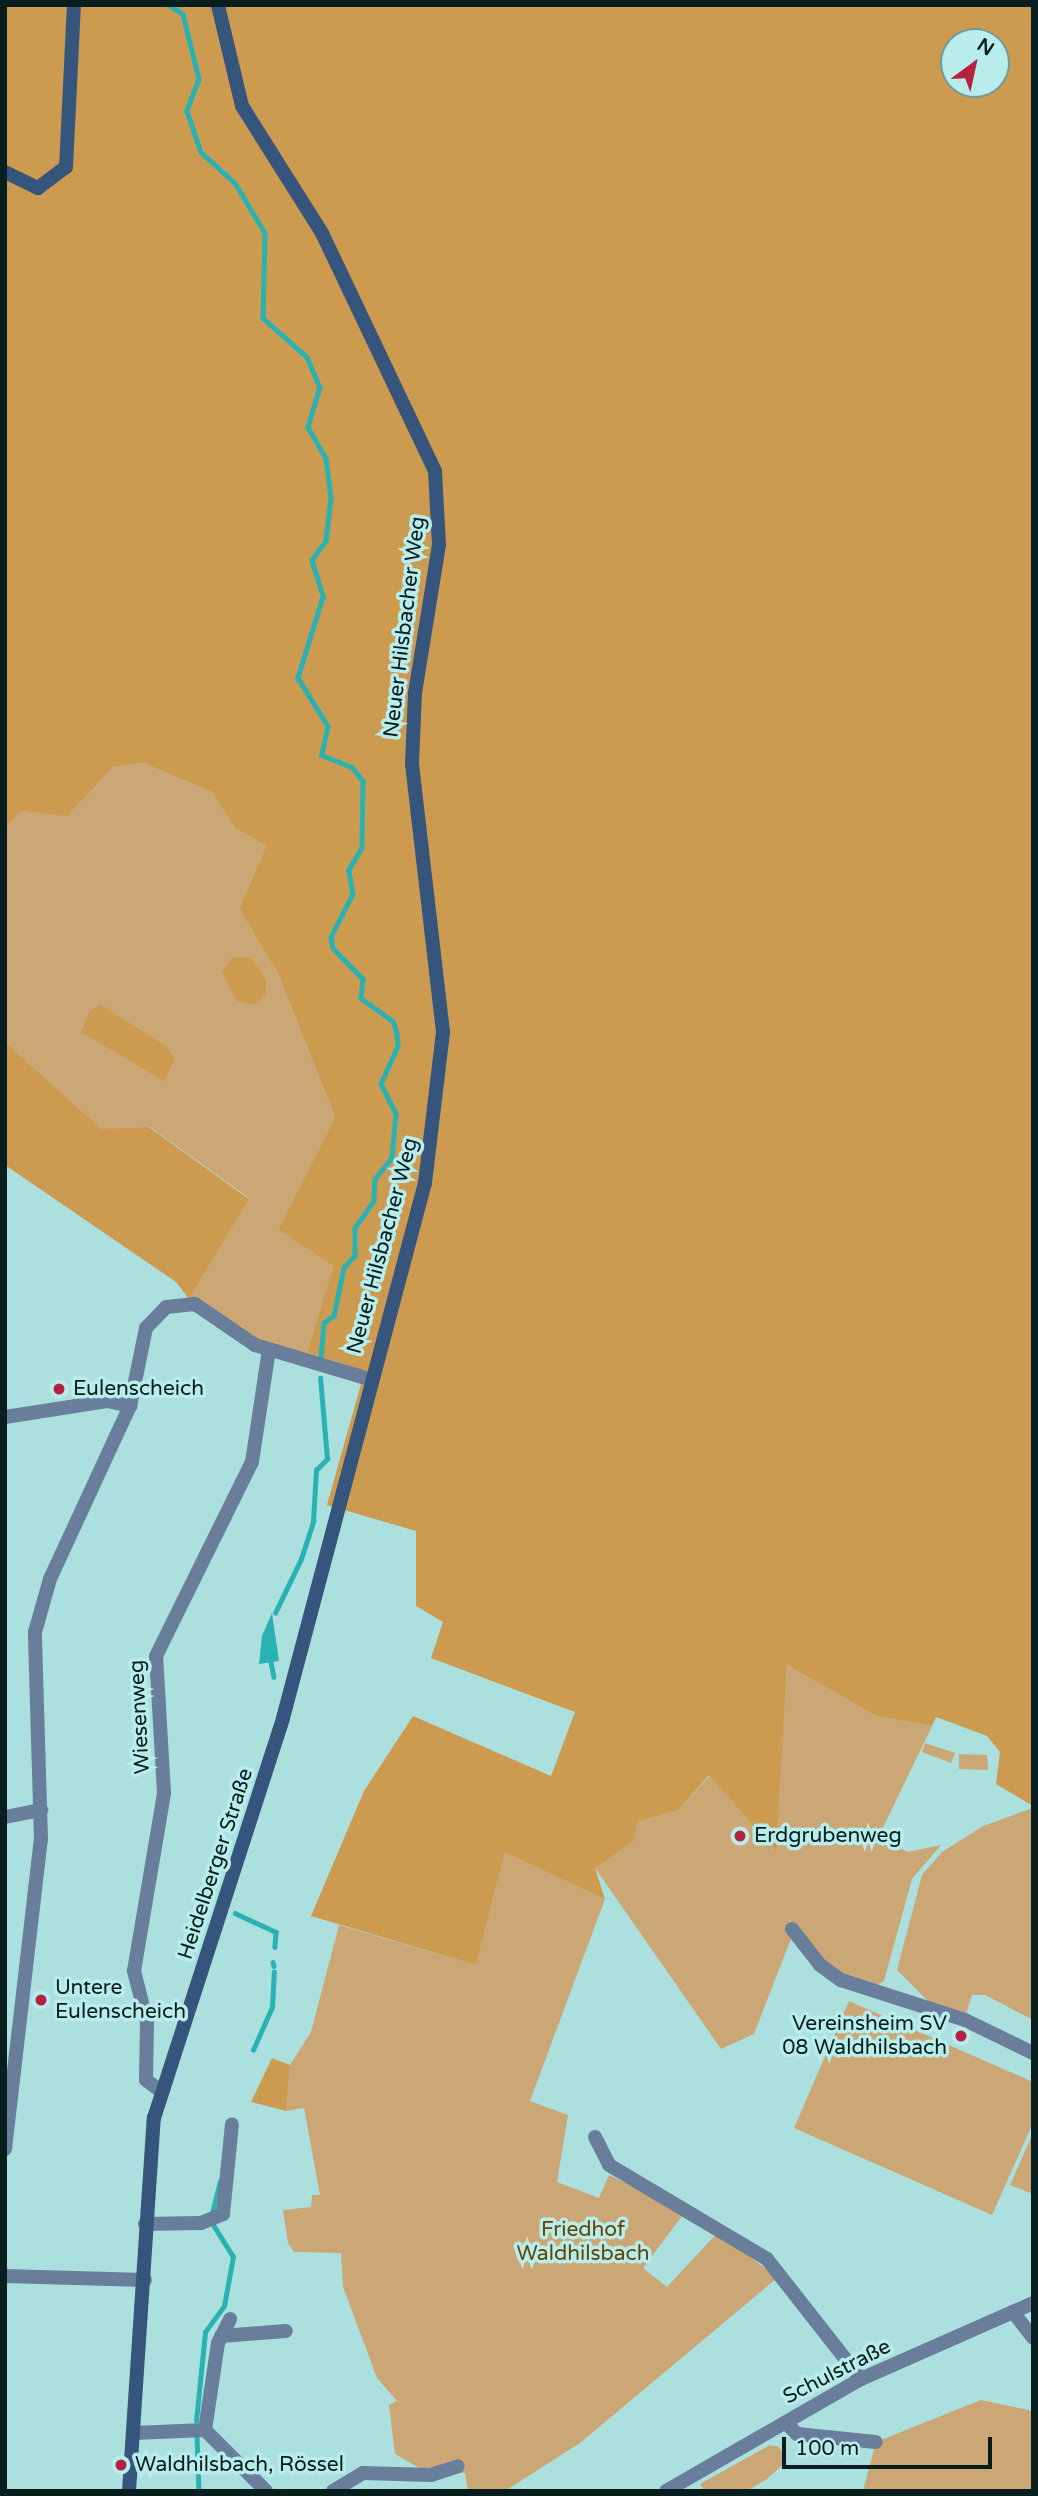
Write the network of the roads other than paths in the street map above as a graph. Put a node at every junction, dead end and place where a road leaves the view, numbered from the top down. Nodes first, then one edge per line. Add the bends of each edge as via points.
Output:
1 (74, 5) edge
2 (218, 5) edge
3 (5, 172) edge
4 (269, 1350) junction
5 (369, 1379) junction
6 (130, 1406) junction
7 (5, 1417) edge
8 (41, 1810) junction
9 (5, 1817) edge
10 (792, 1929) dead end
11 (1033, 2053) edge
12 (162, 2092) junction
13 (232, 2124) dead end
14 (595, 2137) dead end
15 (5, 2149) edge
16 (145, 2224) junction
17 (5, 2276) edge
18 (145, 2280) junction
19 (1033, 2303) edge
20 (1013, 2312) junction
21 (230, 2319) dead end
22 (286, 2331) dead end
23 (221, 2336) junction
24 (1033, 2338) edge
25 (861, 2379) junction
26 (786, 2423) junction
27 (205, 2430) junction
28 (134, 2433) junction
29 (876, 2442) dead end
30 (458, 2466) dead end
31 (129, 2491) edge
32 (265, 2491) edge
33 (333, 2491) edge
34 (666, 2491) edge

1 - 3 street via 66,167 38,188
2 - 5 street, Neuer Hilsbacher Weg via 242,106 323,233 421,432 438,486 439,545 415,693 412,764 439,959 441,1075 425,1183
4 - 5 street
4 - 6 street via 195,1304 166,1307 144,1332
4 - 12 street, Wiesenweg via 252,1462 156,1656 164,1793 134,1971 147,2022 146,2080
5 - 12 street, Heidelberger Straße via 269,1767
6 - 7 street via 107,1401
6 - 8 street via 38,1614 34,1653
8 - 9 street
8 - 15 street
10 - 11 street via 820,1965 841,1980 965,2020
12 - 16 street, Heidelberger Straße via 148,2153
13 - 16 street via 224,2213 201,2223
14 - 25 street via 608,2165 767,2259
16 - 18 street, Heidelberger Straße
17 - 18 street
18 - 28 street, Heidelberger Straße
19 - 20 street, Schulstraße
20 - 24 street
20 - 25 street, Schulstraße
21 - 23 street
22 - 23 street
23 - 27 street
25 - 26 street, Schulstraße
26 - 29 street via 797,2434
26 - 34 street, Schulstraße
27 - 28 street
27 - 32 street
28 - 31 street, Heidelberger Straße
30 - 33 street via 431,2475 363,2473

